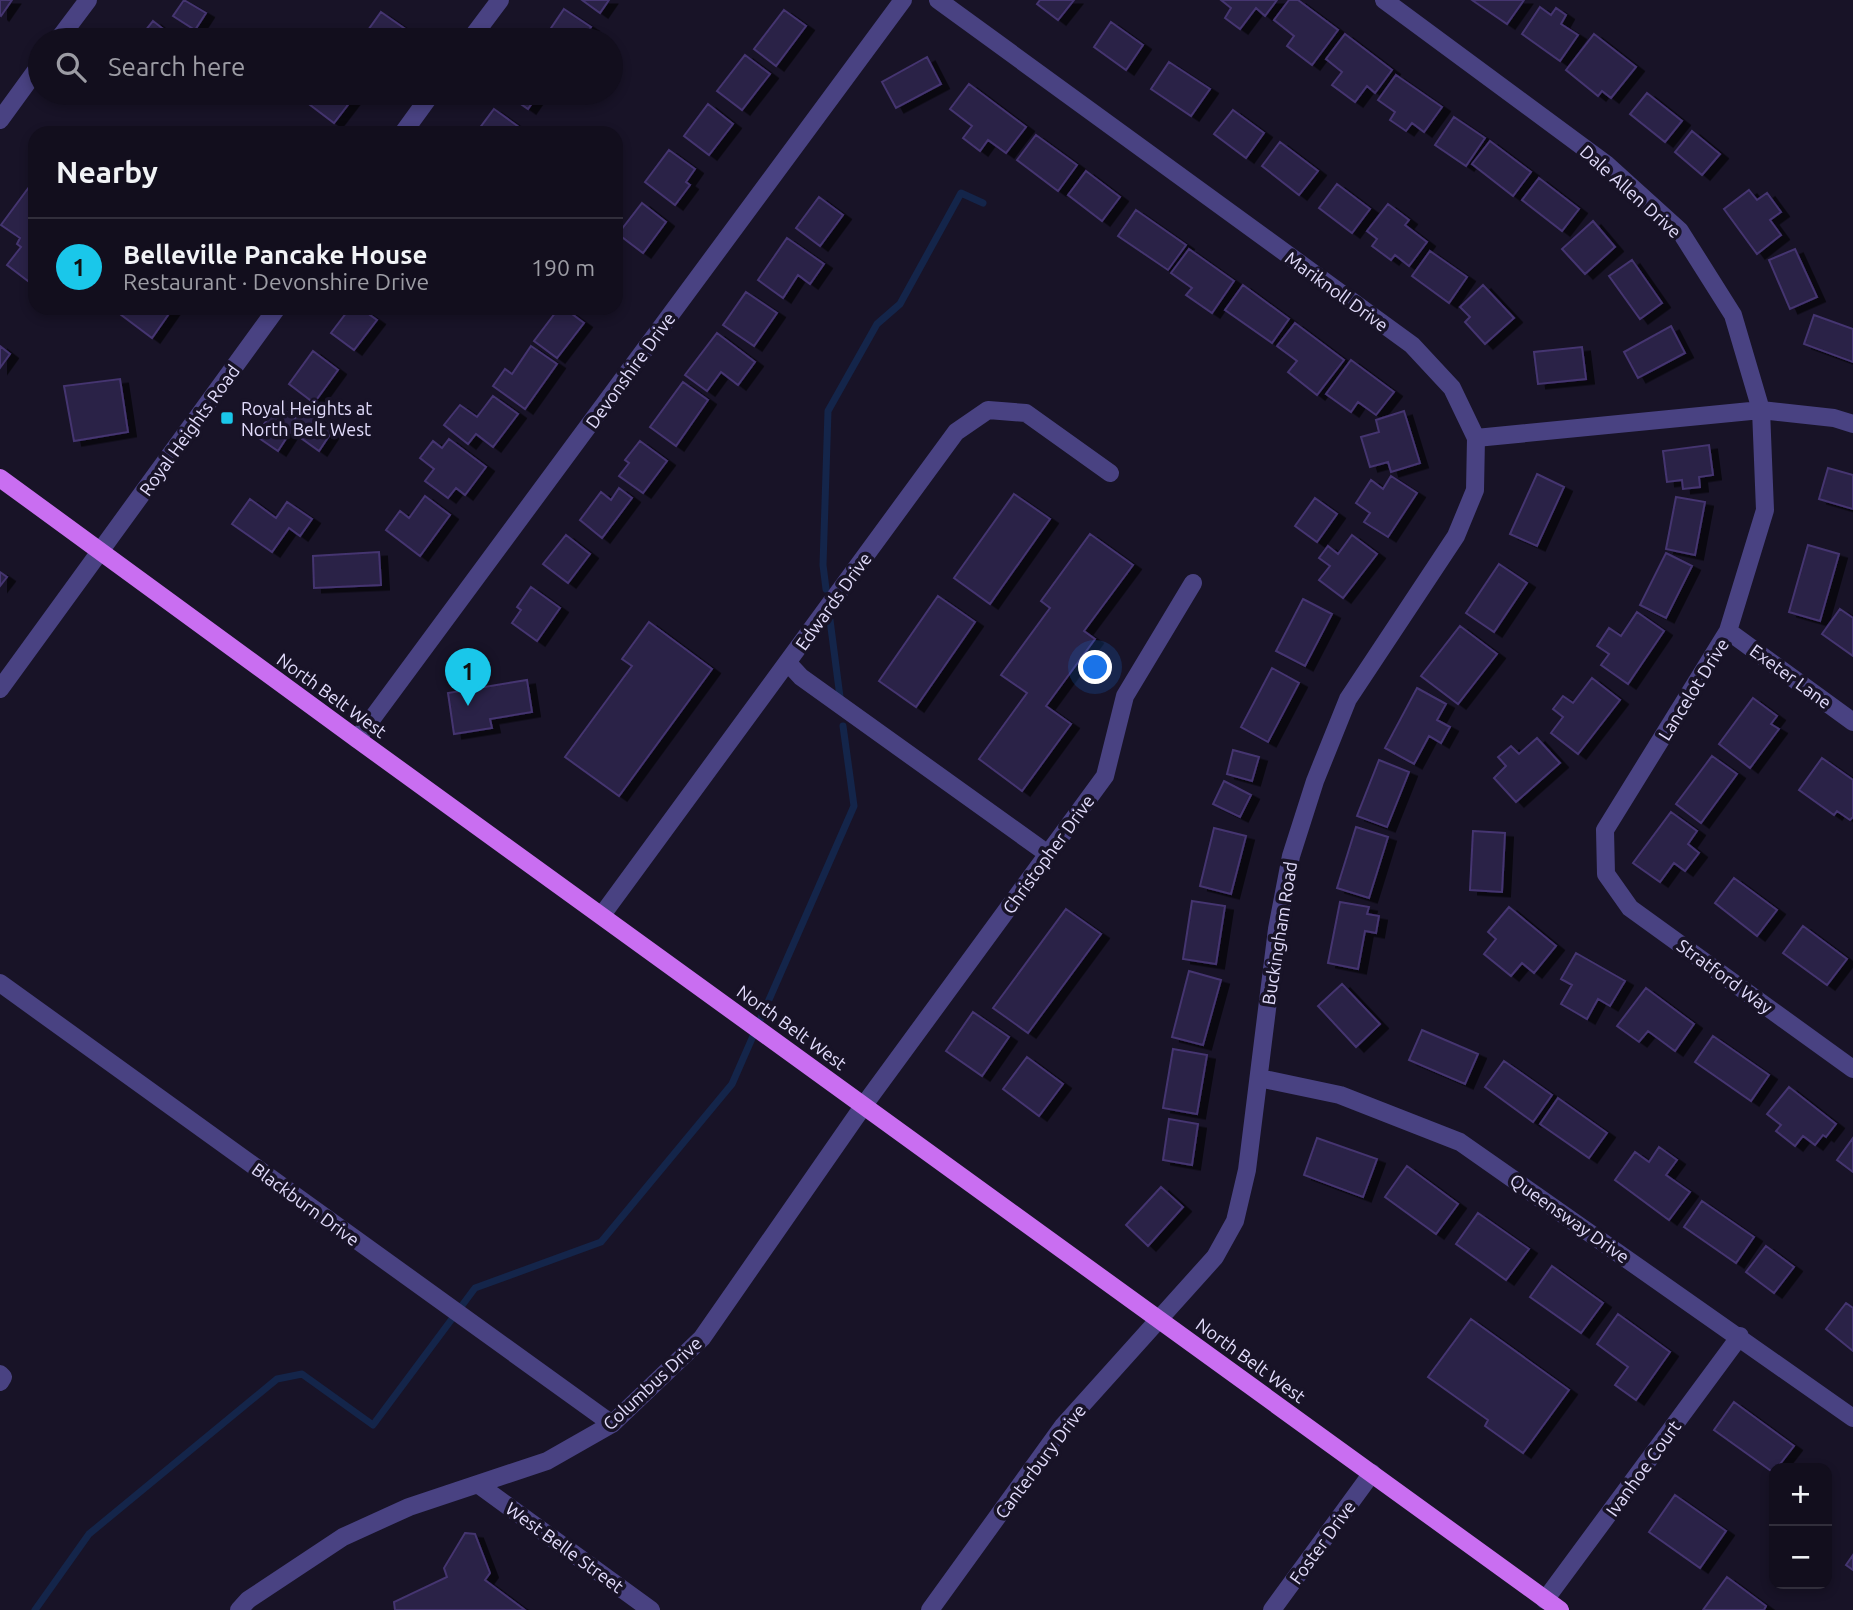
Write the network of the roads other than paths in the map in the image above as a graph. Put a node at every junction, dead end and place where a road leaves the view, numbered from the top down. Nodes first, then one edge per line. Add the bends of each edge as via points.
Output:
1 (88, 0) edge
2 (500, 0) edge
3 (903, 0) edge
4 (938, 0) edge
5 (1384, 0) edge
6 (67, 28) edge
7 (479, 28) edge
8 (28, 82) edge
9 (423, 105) edge
10 (0, 120) edge
11 (408, 126) edge
12 (272, 315) edge
13 (1761, 410) junction
14 (1853, 424) edge
15 (1476, 438) junction
16 (1111, 473) dead end
17 (0, 478) edge
18 (101, 552) junction
19 (1193, 583) dead end
20 (1728, 631) junction
21 (788, 663) junction
22 (0, 689) edge
23 (1853, 722) edge
24 (357, 739) junction
25 (1048, 854) junction
26 (1606, 874) joint
27 (602, 915) junction
28 (0, 983) edge
29 (1853, 1069) edge
30 (1259, 1078) junction
31 (864, 1105) junction
32 (1159, 1318) junction
33 (1740, 1336) junction
34 (0, 1374) edge
35 (0, 1382) edge
36 (1853, 1418) edge
37 (612, 1424) junction
38 (1371, 1474) junction
39 (479, 1485) junction
40 (1552, 1605) edge
41 (239, 1610) edge
42 (651, 1610) edge
43 (930, 1610) edge
44 (1272, 1610) edge

1 - 6 street
2 - 7 street
3 - 24 street, Devonshire Drive
4 - 15 street, Mariknoll Drive via 1412,345 1452,388
5 - 13 street, Dale Allen Drive via 1606,164 1680,231 1733,315
8 - 10 street
9 - 11 street
12 - 18 street, Royal Heights Road
13 - 14 street
13 - 15 street
13 - 20 street, Lancelot Drive via 1765,510
15 - 30 street, Buckingham Road via 1475,490 1456,536 1348,699 1315,781 1291,856 1277,929
16 - 21 street, Edwards Drive via 1026,413 988,410 956,432
17 - 18 main road, North Belt West
18 - 22 street, Royal Heights Road
18 - 24 main road, North Belt West
19 - 25 street, Christopher Drive via 1125,696 1105,776
20 - 23 street, Exeter Lane
20 - 26 street, Lancelot Drive via 1605,830
21 - 25 street via 801,677
21 - 27 street, Edwards Drive
24 - 27 main road, North Belt West
25 - 31 street, Christopher Drive
26 - 29 street, Stratford Way via 1630,908
27 - 31 main road, North Belt West
28 - 37 street, Blackburn Drive
30 - 32 street, Buckingham Road via 1235,1221 1215,1257
30 - 33 street, Queensway Drive via 1340,1095 1460,1142
31 - 32 main road, North Belt West
31 - 37 street, Columbus Drive via 702,1338
32 - 38 main road, North Belt West
32 - 43 street, Canterbury Drive via 1063,1426
33 - 36 street, Queensway Drive
33 - 40 street, Ivanhoe Court
34 - 35 street
37 - 39 street, Columbus Drive via 547,1461
38 - 40 main road, North Belt West
38 - 44 street, Foster Drive
39 - 41 street, Columbus Drive via 409,1507 343,1537
39 - 42 street, West Belle Street

